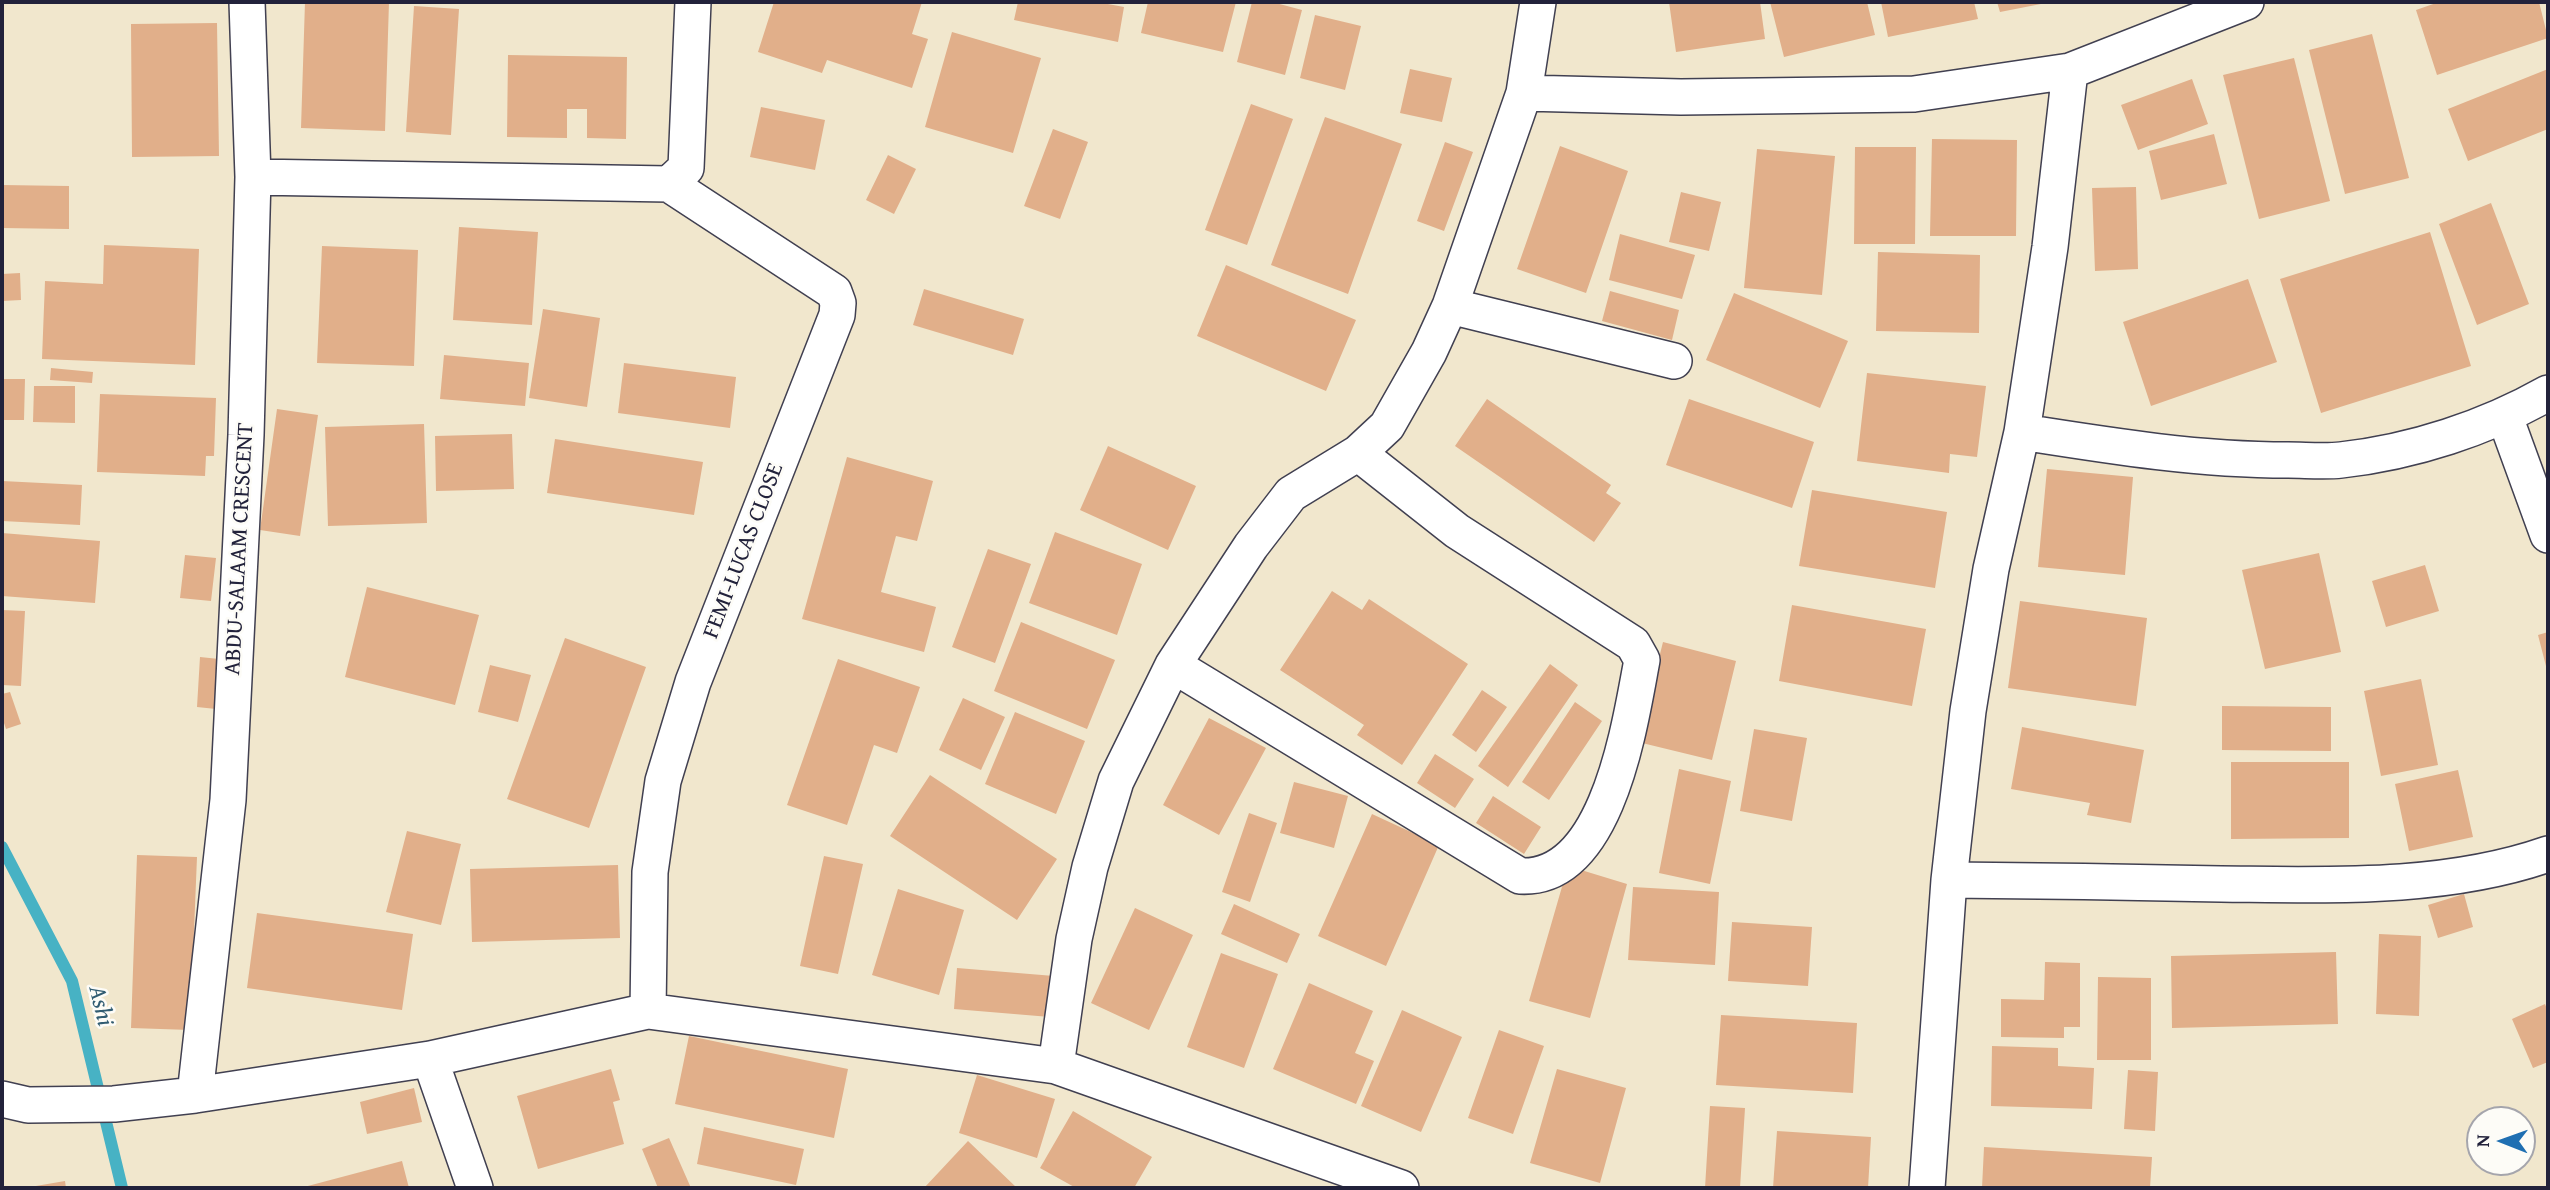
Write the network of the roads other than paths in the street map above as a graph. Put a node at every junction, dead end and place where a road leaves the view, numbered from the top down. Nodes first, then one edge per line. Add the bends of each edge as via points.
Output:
1 (247, 2) edge
2 (693, 2) edge
3 (1538, 2) edge
4 (2246, 2) edge
5 (2070, 71) junction
6 (1524, 93) junction
7 (253, 177) junction
8 (669, 184) junction
9 (1450, 306) junction
10 (1674, 361) dead end
11 (2548, 393) edge
12 (2505, 417) junction
13 (2022, 432) junction
14 (1358, 453) junction
15 (2548, 535) edge
16 (1173, 665) junction
17 (2548, 854) edge
18 (1949, 880) junction
19 (648, 1011) junction
20 (430, 1059) junction
21 (1056, 1066) junction
22 (195, 1095) junction
23 (15, 1102) edge
24 (475, 1188) edge
25 (1401, 1188) edge
26 (1927, 1188) edge

1 - 7 street, ABDU-SALAAM CRESCENT
2 - 8 street via 686,168
3 - 6 street
4 - 5 street
5 - 6 street via 1914,94 1681,97
5 - 13 street
6 - 9 street
7 - 8 street
7 - 22 street, ABDU-SALAAM CRESCENT via 228,800
8 - 19 street, FEMI-LUCAS CLOSE via 811,275 834,292 838,303 693,682 663,781 649,872
9 - 10 street
9 - 14 street via 1387,426
11 - 12 street
12 - 13 street via 2395,451 2339,460 2166,455
12 - 15 street
13 - 18 street via 1991,569 1968,711
14 - 16 street via 1291,494
14 - 16 street via 1457,531 1639,652 1642,660 1618,771 1584,844 1535,877 1520,876
16 - 21 street via 1116,781 1090,867 1074,939
17 - 18 street via 2436,878 2335,885
18 - 26 street
19 - 20 street
19 - 21 street
20 - 22 street
20 - 24 street
21 - 25 street
22 - 23 street via 114,1104

